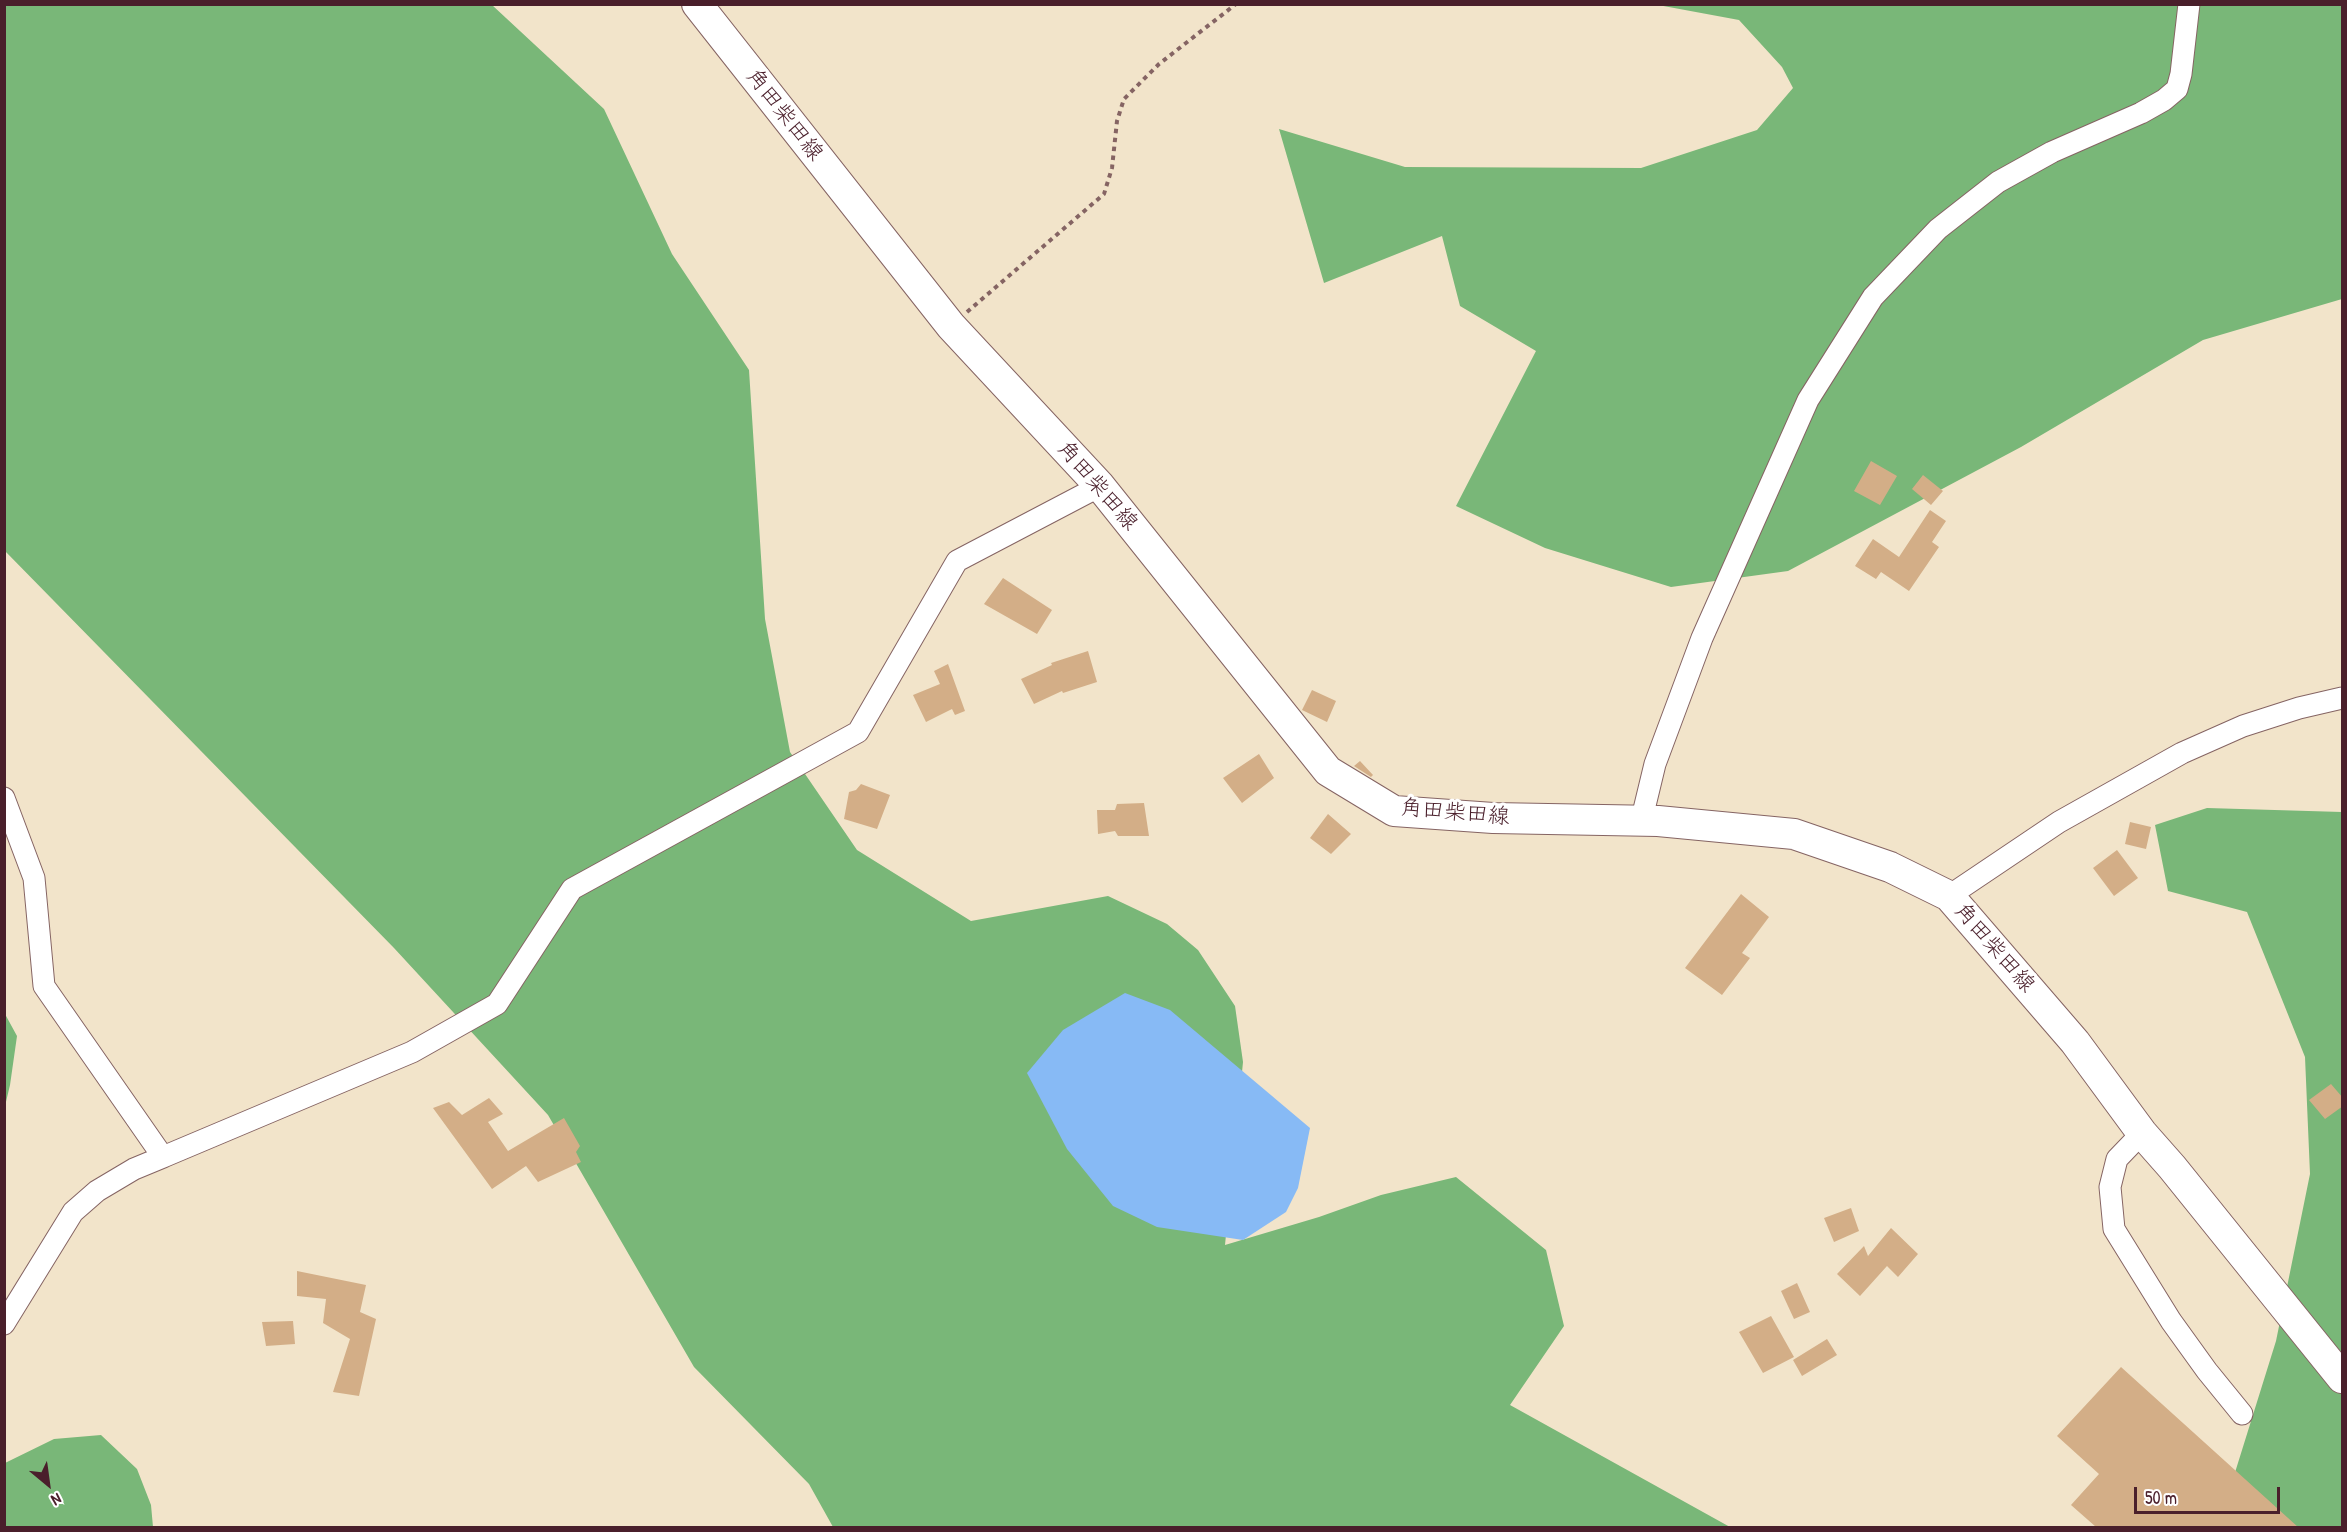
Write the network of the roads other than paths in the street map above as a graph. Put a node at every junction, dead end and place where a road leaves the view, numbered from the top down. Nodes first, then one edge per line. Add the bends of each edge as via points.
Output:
1 (697, 4) edge
2 (2189, 4) edge
3 (1100, 486) junction
4 (2343, 698) edge
5 (4, 798) edge
6 (1641, 822) junction
7 (1949, 896) junction
8 (2142, 1133) junction
9 (164, 1157) junction
10 (4, 1324) edge
11 (2343, 1378) edge
12 (2242, 1414) dead end

1 - 3 main road, 角田柴田線 via 951,326
2 - 6 street via 2177,89 2141,113 2052,152 1998,182 1938,229 1873,297 1808,400 1702,638 1655,764
3 - 6 main road, 角田柴田線 via 1328,771 1394,810 1493,818
3 - 9 street via 957,561 858,732 572,889 497,1004 412,1052
4 - 7 street via 2243,726 2182,753 2059,822
5 - 9 street via 34,878 44,986
6 - 7 main road, 角田柴田線 via 1794,834 1890,867
7 - 8 main road, 角田柴田線 via 2075,1042
8 - 11 main road, 角田柴田線
8 - 12 street via 2117,1159 2110,1187 2114,1229 2171,1321
9 - 10 street via 97,1191 72,1212

